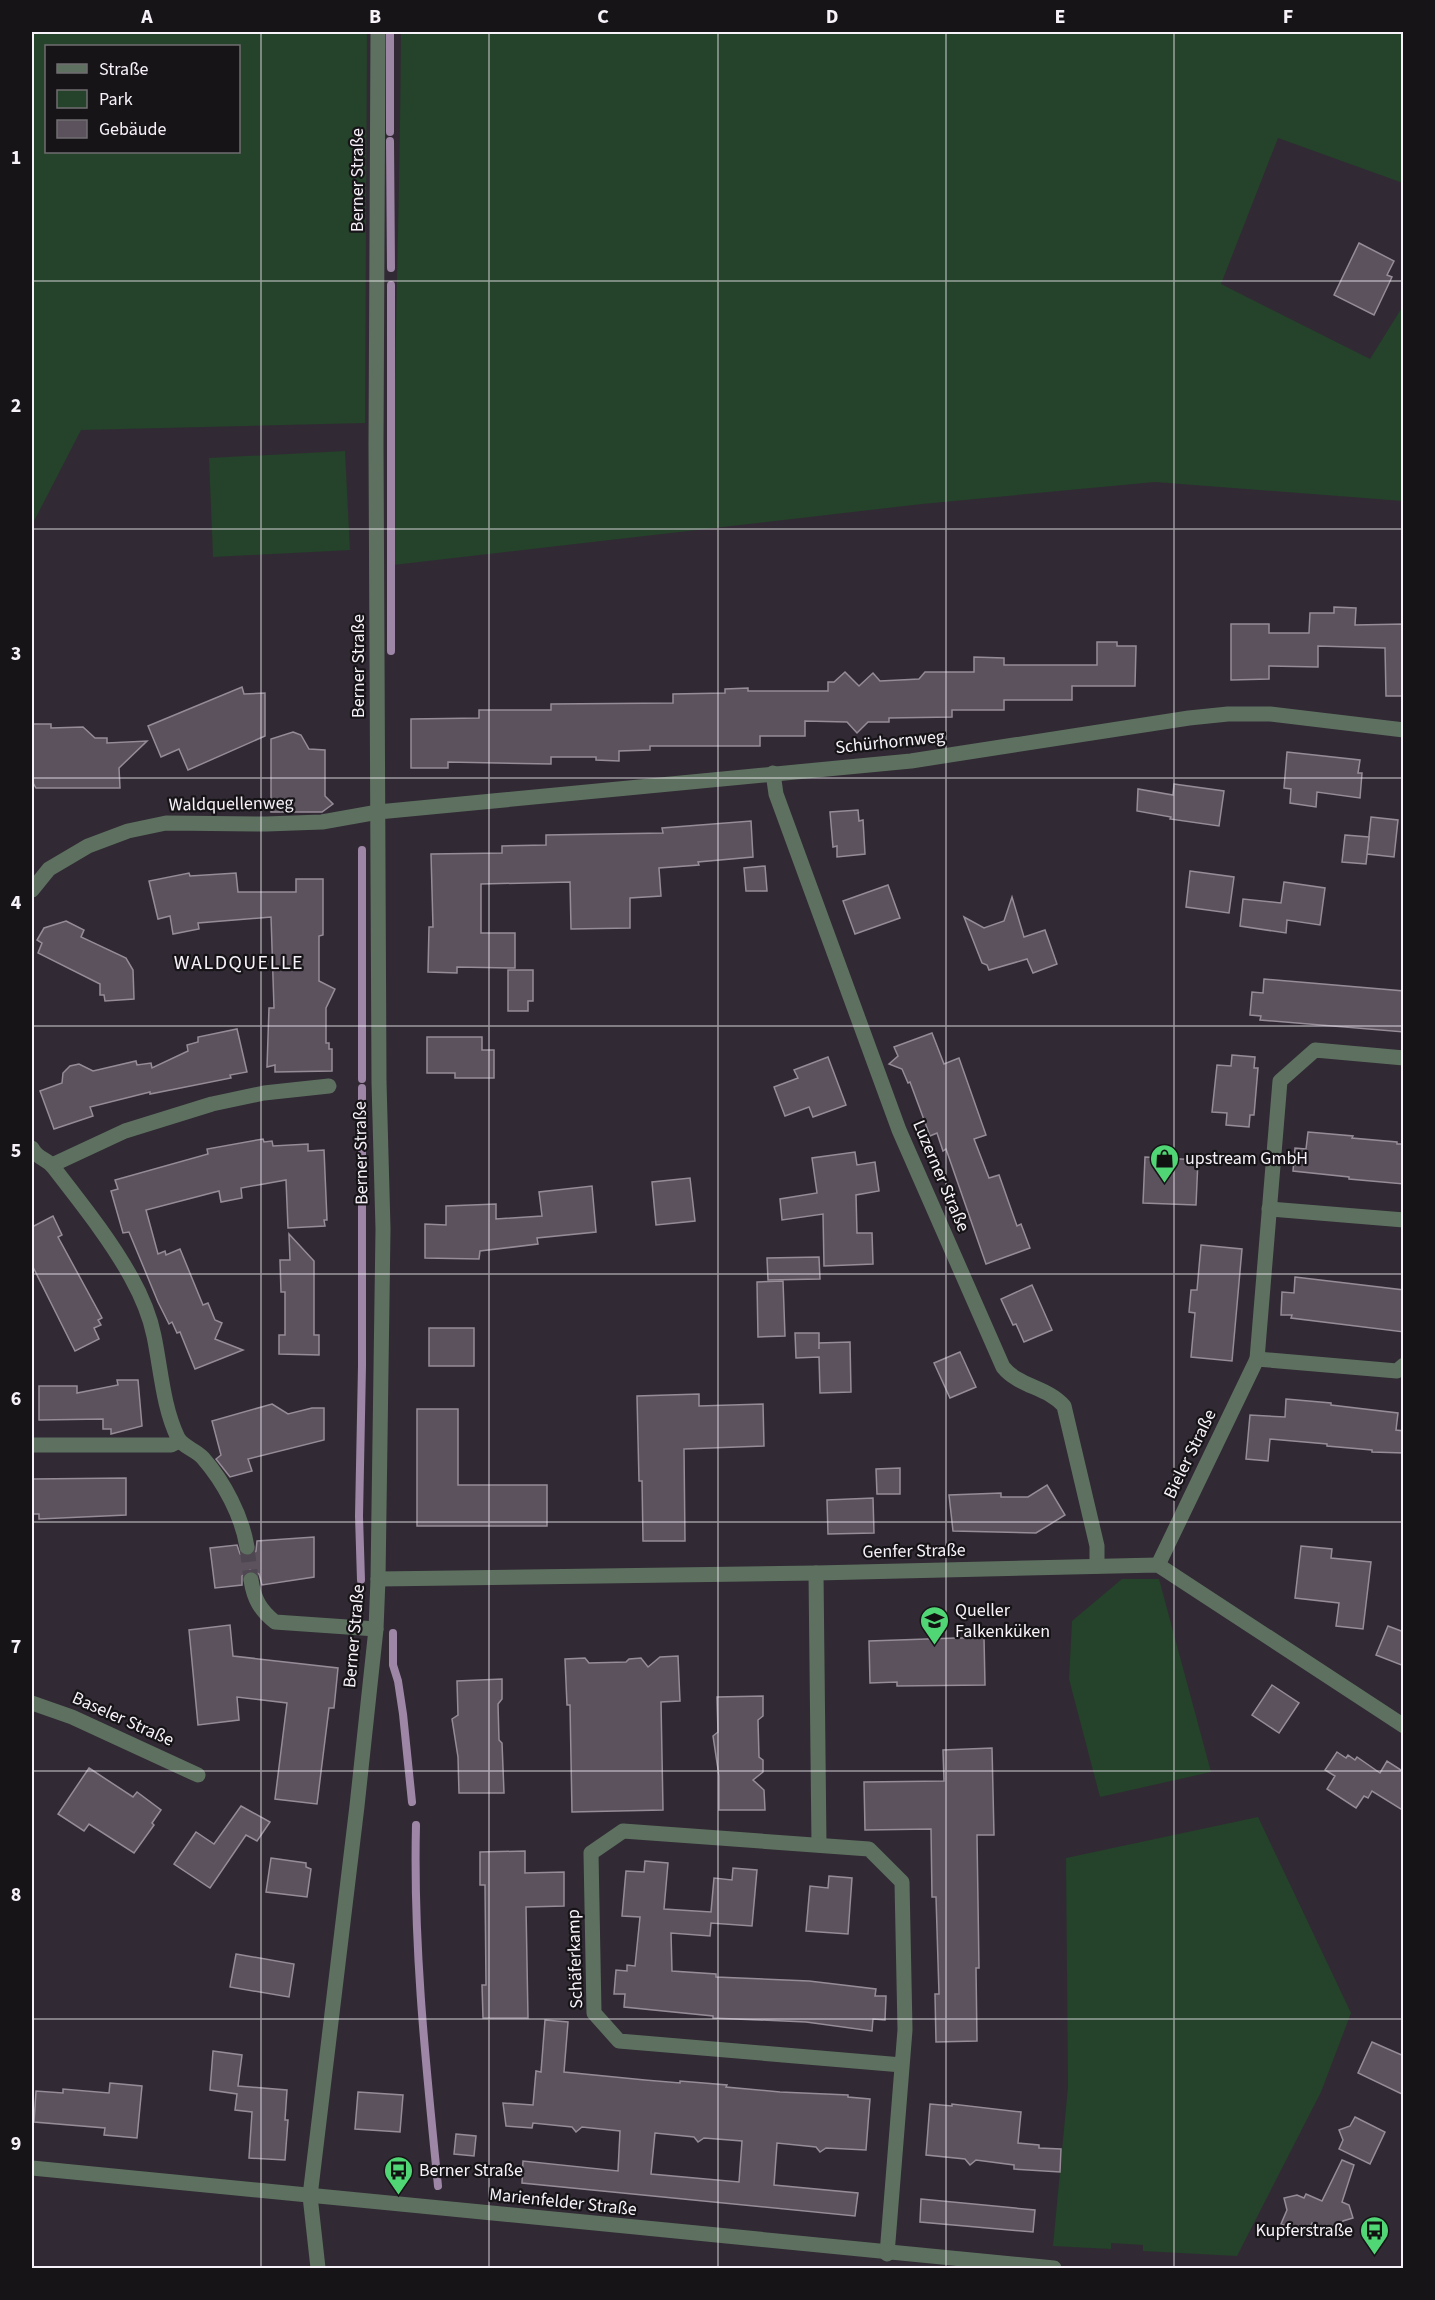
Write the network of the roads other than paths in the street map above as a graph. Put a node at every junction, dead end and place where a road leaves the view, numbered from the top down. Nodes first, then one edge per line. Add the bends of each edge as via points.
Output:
1 (378, 32) edge
2 (1404, 730) edge
3 (773, 773) junction
4 (378, 812) junction
5 (32, 890) edge
6 (1404, 1058) edge
7 (329, 1086) dead end
8 (33, 1154) edge
9 (52, 1165) junction
10 (1269, 1209) junction
11 (1404, 1220) edge
12 (1257, 1359) junction
13 (1404, 1365) edge
14 (179, 1441) junction
15 (32, 1444) edge
16 (248, 1547) tunnel mouth
17 (1158, 1565) junction
18 (1098, 1566) junction
19 (816, 1574) junction
20 (378, 1579) junction
21 (251, 1580) tunnel mouth
22 (376, 1629) junction
23 (32, 1703) edge
24 (1404, 1726) edge
25 (198, 1775) dead end
26 (819, 1845) junction
27 (902, 2065) junction
28 (32, 2168) edge
29 (310, 2196) junction
30 (886, 2254) junction
31 (318, 2268) edge
32 (1054, 2268) edge

1 - 4 street, Berner Straße
2 - 3 street, Schürhornweg via 1270,714 1228,714 911,761
3 - 4 street, Schürhornweg
3 - 18 street, Luzerner Straße via 776,795 899,1130 1004,1367 1010,1376 1056,1397 1064,1406 1097,1546
4 - 5 street, Waldquellenweg via 322,822 166,823 128,831 88,846 49,869
4 - 20 street, Berner Straße via 383,1229
6 - 10 street, Bieler Straße via 1315,1050 1280,1081
7 - 9 street via 212,1104 125,1131
8 - 9 street
9 - 14 street via 112,1247 146,1309
10 - 11 street
10 - 12 street, Bieler Straße
12 - 13 street via 1397,1371
12 - 17 street, Bieler Straße
14 - 15 street via 171,1445
14 - 16 street via 202,1456 218,1478 244,1530
17 - 18 street, Genfer Straße
17 - 24 street
18 - 19 street, Genfer Straße
19 - 20 street, Genfer Straße
19 - 26 street
20 - 22 street, Berner Straße
21 - 22 street via 256,1604 275,1622
22 - 29 street, Berner Straße
23 - 25 street, Baseler Straße via 72,1717
26 - 27 street, Schäferkamp via 869,1849 902,1882
26 - 27 street, Schäferkamp via 623,1831 591,1853 594,2013 619,2041
27 - 30 street, Schäferkamp
28 - 29 street, Marienfelder Straße
29 - 30 street, Marienfelder Straße
29 - 31 street, Berner Straße
30 - 32 street, Marienfelder Straße

